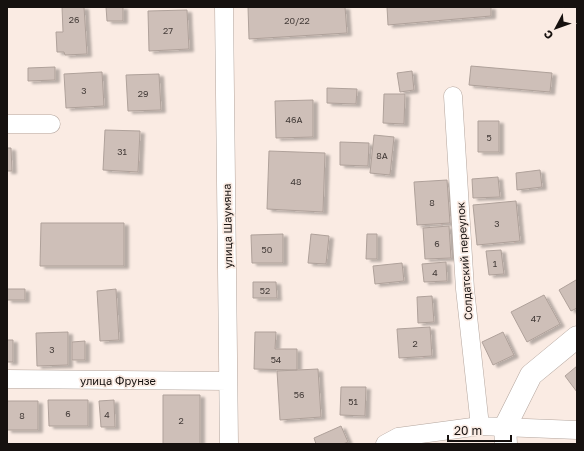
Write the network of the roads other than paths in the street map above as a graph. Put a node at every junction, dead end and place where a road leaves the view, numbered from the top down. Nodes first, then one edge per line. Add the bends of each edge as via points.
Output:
1 (224, 7) edge
2 (452, 96) dead end
3 (7, 124) edge
4 (51, 124) dead end
5 (577, 337) edge
6 (7, 379) edge
7 (228, 381) junction
8 (480, 426) junction
9 (577, 430) edge
10 (505, 435) edge
11 (229, 444) edge
12 (385, 444) edge

1 - 7 street, улица Шаумяна
2 - 8 street, Солдатский переулок via 465,289
3 - 4 street
5 - 10 main road via 531,375
6 - 7 street, улица Фрунзе
7 - 11 street, улица Шаумяна
8 - 10 street
8 - 12 street via 398,437
9 - 10 street

